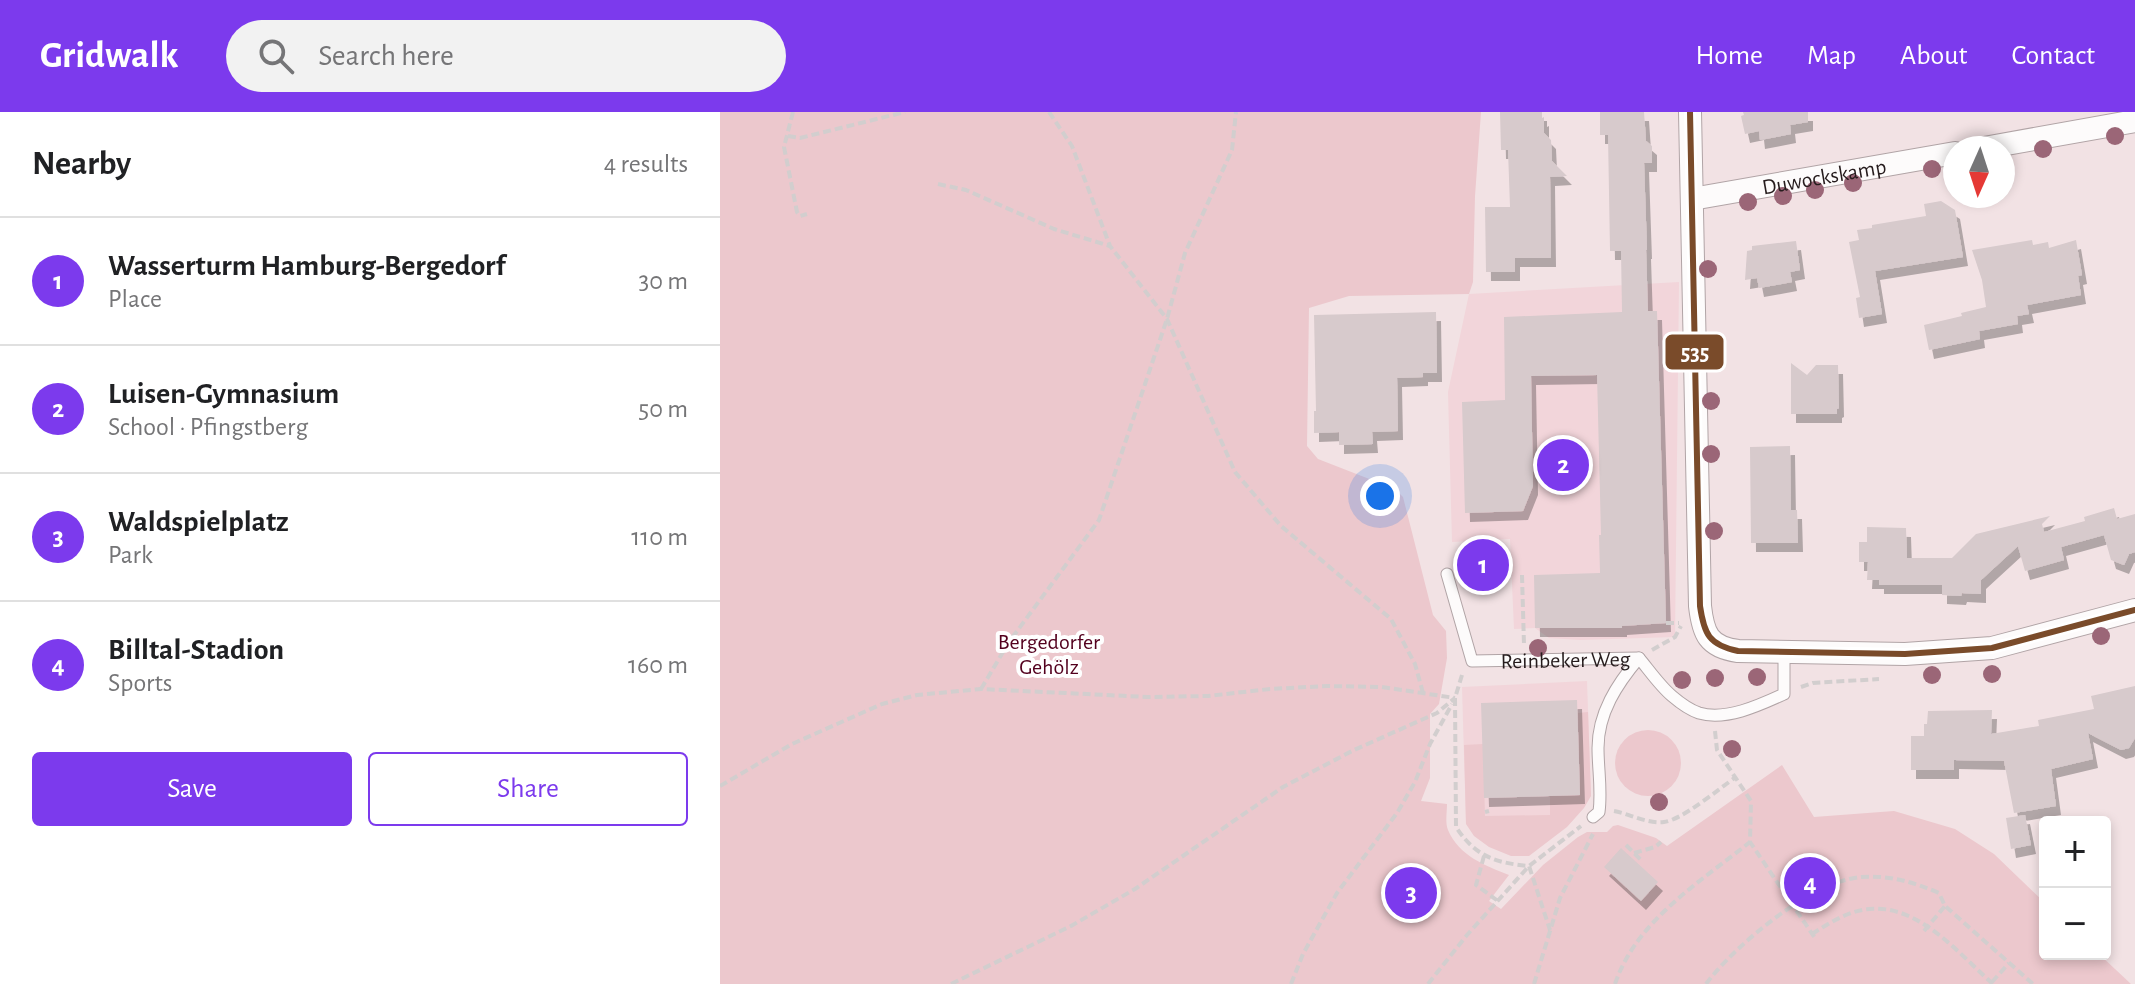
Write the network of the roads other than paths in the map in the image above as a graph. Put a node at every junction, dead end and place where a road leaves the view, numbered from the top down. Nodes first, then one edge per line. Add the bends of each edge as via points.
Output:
1 (1690, 112) edge
2 (2135, 121) edge
3 (2015, 142) edge
4 (1943, 155) edge
5 (1692, 199) junction
6 (1447, 574) dead end
7 (2135, 610) edge
8 (1784, 653) junction
9 (1639, 658) junction
10 (1596, 814) road end

1 - 5 street
2 - 3 street
4 - 5 street, Duwockskamp
5 - 8 street via 1702,625 1721,647
6 - 9 lane, Reinbeker Weg via 1472,661
7 - 8 street via 1992,648
8 - 9 lane, Reinbeker Weg via 1784,694 1712,715 1696,712 1671,695
9 - 10 lane via 1619,682 1599,730 1601,797

